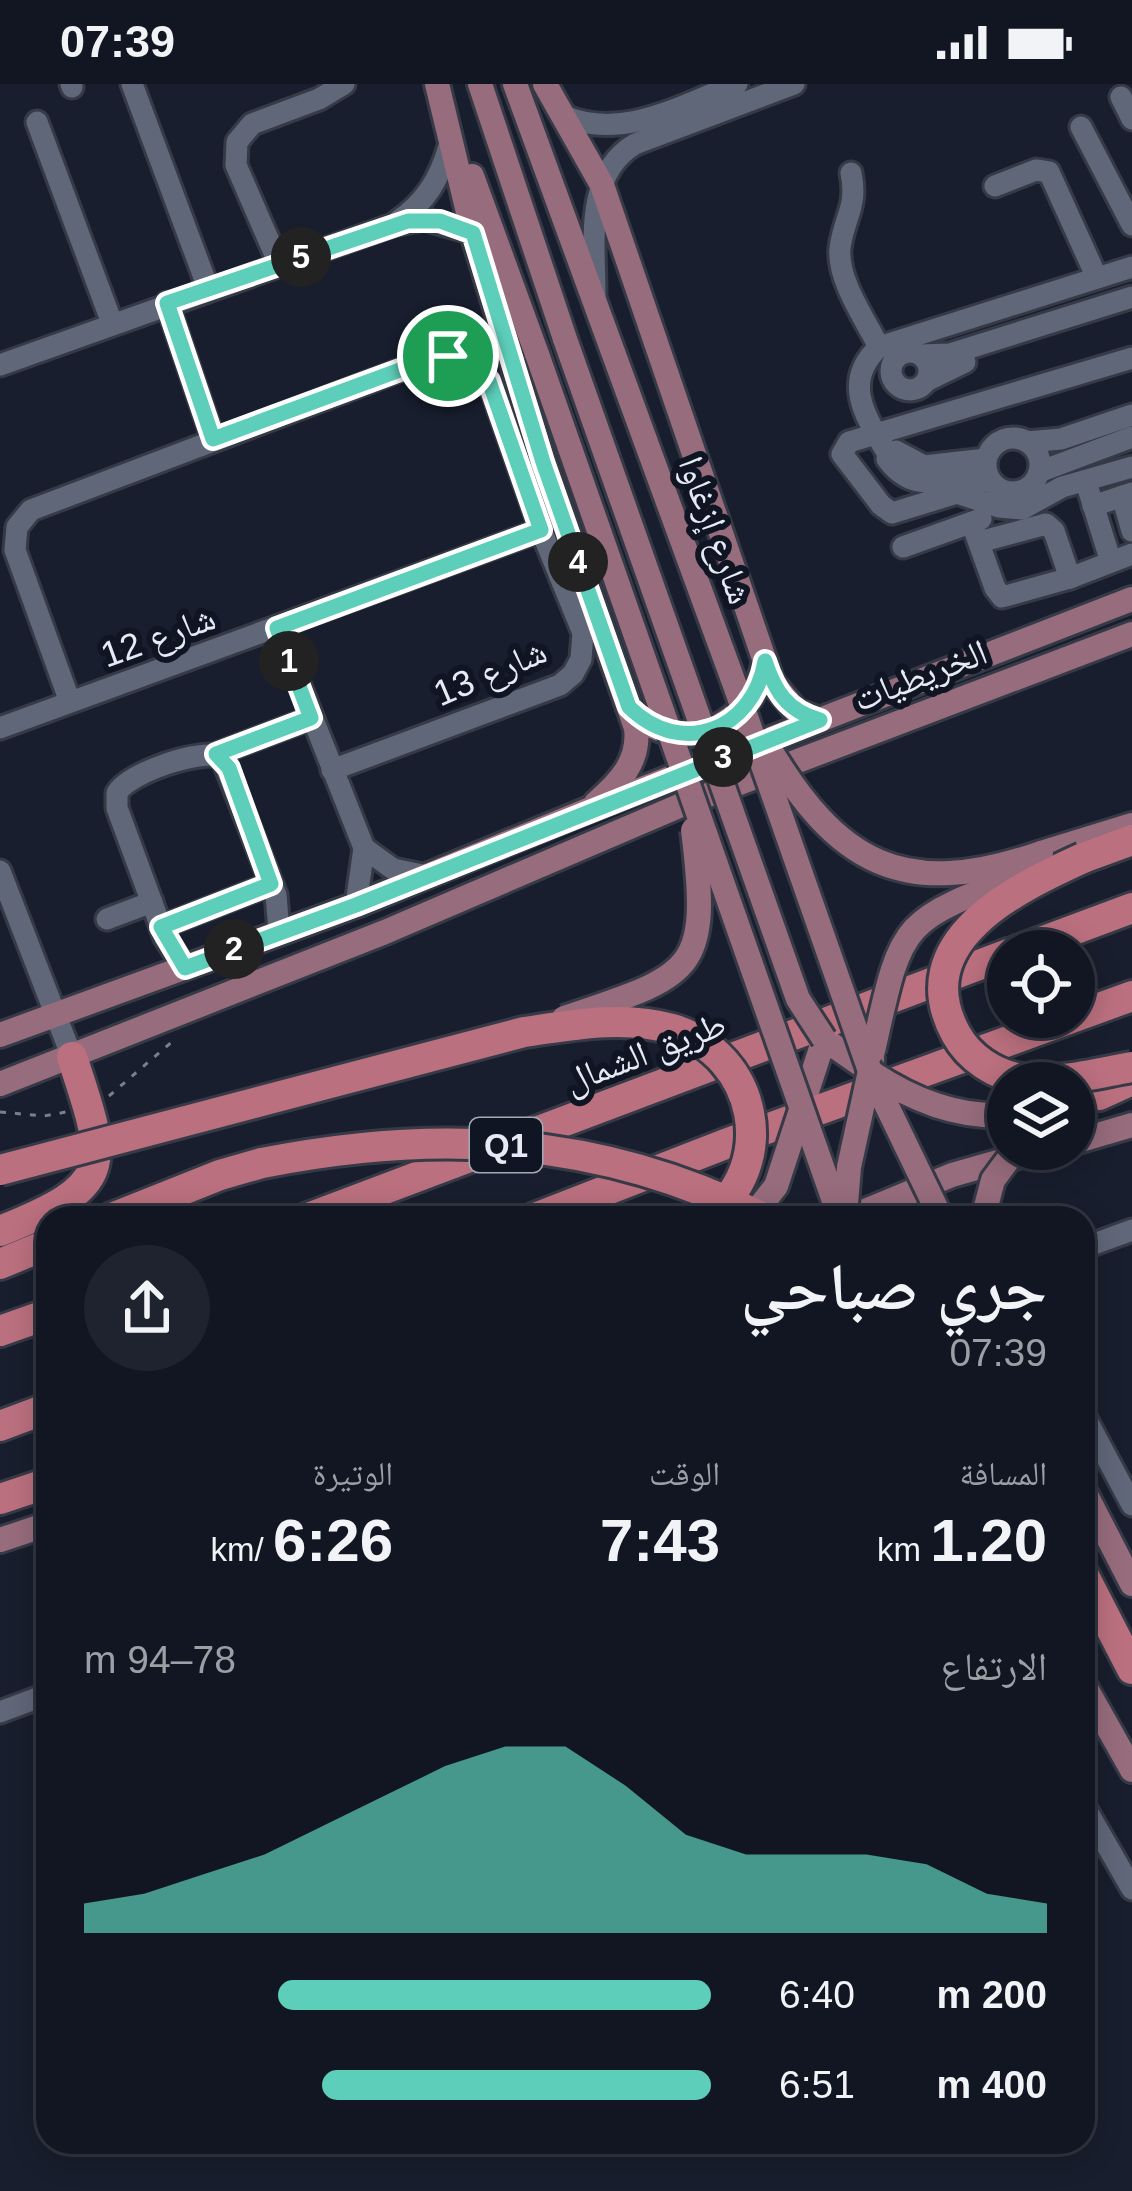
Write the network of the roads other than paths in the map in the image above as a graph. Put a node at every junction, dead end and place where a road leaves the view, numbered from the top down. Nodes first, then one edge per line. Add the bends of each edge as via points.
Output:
1 (132, 84) edge
2 (344, 84) edge
3 (438, 84) edge
4 (480, 84) edge
5 (515, 84) edge
6 (545, 84) edge
7 (736, 84) edge
8 (794, 84) edge
9 (1121, 97) dead end
10 (564, 116) junction
11 (1132, 119) edge
12 (671, 120) junction
13 (37, 122) dead end
14 (1081, 127) dead end
15 (449, 146) junction
16 (851, 173) dead end
17 (602, 185) junction
18 (995, 186) dead end
19 (393, 225) junction
20 (1132, 225) edge
21 (473, 233) junction
22 (279, 264) junction
23 (1132, 267) edge
24 (1096, 278) junction
25 (208, 289) junction
26 (1132, 297) edge
27 (1024, 300) junction
28 (167, 303) junction
29 (1132, 311) edge
30 (600, 319) junction
31 (112, 323) junction
32 (879, 347) junction
33 (970, 347) junction
34 (922, 356) junction
35 (1132, 358) edge
36 (0, 365) edge
37 (928, 380) junction
38 (1132, 415) edge
39 (1132, 437) edge
40 (213, 439) junction
41 (1027, 442) junction
42 (882, 445) junction
43 (1132, 467) edge
44 (1039, 472) junction
45 (990, 481) junction
46 (1085, 482) junction
47 (1127, 495) edge
48 (1093, 506) junction
49 (541, 530) junction
50 (1132, 531) edge
51 (975, 533) junction
52 (903, 547) dead end
53 (1122, 558) edge
54 (1070, 578) junction
55 (1132, 599) edge
56 (277, 628) junction
57 (1132, 634) edge
58 (765, 661) junction
59 (737, 691) junction
60 (70, 702) junction
61 (629, 707) junction
62 (311, 718) junction
63 (820, 720) junction
64 (0, 728) edge
65 (216, 754) junction
66 (332, 770) junction
67 (686, 780) junction
68 (590, 808) junction
69 (1132, 825) edge
70 (1132, 840) edge
71 (364, 848) junction
72 (1083, 858) junction
73 (0, 871) edge
74 (428, 876) junction
75 (271, 884) junction
76 (152, 902) junction
77 (356, 905) junction
78 (1132, 908) edge
79 (107, 919) dead end
80 (161, 927) junction
81 (820, 929) junction
82 (1073, 930) edge
83 (279, 931) junction
84 (987, 962) edge
85 (185, 968) junction
86 (1132, 996) edge
87 (56, 1015) junction
88 (524, 1032) junction
89 (0, 1035) edge
90 (824, 1039) junction
91 (72, 1057) junction
92 (1132, 1067) edge
93 (870, 1071) junction
94 (1132, 1080) edge
95 (0, 1084) edge
96 (1095, 1096) edge
97 (801, 1110) junction
98 (987, 1115) edge
99 (1132, 1125) edge
100 (1095, 1136) edge
101 (987, 1165) edge
102 (0, 1170) edge
103 (1000, 1170) edge
104 (55, 1206) edge
105 (142, 1206) edge
106 (341, 1206) edge
107 (566, 1206) edge
108 (721, 1206) edge
109 (736, 1206) edge
110 (760, 1206) edge
111 (839, 1206) edge
112 (845, 1206) edge
113 (874, 1206) edge
114 (935, 1206) edge
115 (986, 1206) edge
116 (36, 1215) edge
117 (1132, 1230) edge
118 (0, 1231) edge
119 (1095, 1244) edge
120 (36, 1249) edge
121 (0, 1264) edge
122 (36, 1318) edge
123 (0, 1331) edge
124 (36, 1412) edge
125 (0, 1426) edge
126 (1095, 1436) edge
127 (36, 1487) edge
128 (4, 1499) edge
129 (1132, 1505) edge
130 (1095, 1512) edge
131 (36, 1527) edge
132 (0, 1540) edge
133 (1132, 1584) edge
134 (1095, 1598) edge
135 (1132, 1670) edge
136 (36, 1698) edge
137 (1095, 1705) edge
138 (0, 1712) edge
139 (1132, 1771) edge
140 (1095, 1825) edge
141 (1132, 1889) edge

1 - 25 street
2 - 22 street via 252,124 237,142 236,165
3 - 15 main road
3 - 67 main road, bridge
4 - 90 main road, bridge via 798,999
5 - 30 main road, شارع إزغاوا
6 - 10 main road
7 - 12 street
8 - 12 street
9 - 11 street
10 - 12 street via 608,127
10 - 17 main road
12 - 17 street via 626,149
13 - 31 street
14 - 20 street
15 - 19 street via 424,200
15 - 21 main road
16 - 32 street via 855,204 841,266
17 - 30 street via 595,241
17 - 58 main road
18 - 24 street via 1049,172
19 - 21 street via 440,221
19 - 22 street
21 - 61 main road
22 - 25 street
23 - 24 street
24 - 27 street
25 - 28 street
26 - 33 street
27 - 32 street
27 - 33 street
28 - 31 street
28 - 40 street
29 - 37 street via 953,365
30 - 59 main road, شارع إزغاوا
31 - 36 street
32 - 42 street via 858,389
33 - 34 street
34 - 37 street
34 - 37 street via 902,353 891,376 912,391
35 - 42 street
38 - 41 street
39 - 44 street
40 - 49 street, شارع 13 via 427,360 466,360 489,381
40 - 60 street, شارع 13 via 53,499 17,527 17,563
41 - 44 street
41 - 45 street via 1003,440
42 - 45 street via 924,466
42 - 45 street via 849,442 842,454 886,510 899,513
43 - 46 street
44 - 45 street via 1014,492
45 - 46 street via 1022,508
45 - 51 street
46 - 48 street
47 - 48 street
47 - 50 street
48 - 53 street
49 - 56 street, شارع 12
49 - 66 street, شارع 13 via 583,633 573,674
51 - 52 street
51 - 54 street via 1046,524
51 - 54 street via 1002,597
53 - 54 street
55 - 63 main road, الخريطيات
56 - 60 street, شارع 12
56 - 62 street
57 - 91 main road, الخريطيات via 700,797
58 - 61 main road via 752,699 710,729 669,734
58 - 63 main road via 786,703
59 - 69 main road, bridge via 824,825 888,864 976,872
59 - 81 main road, شارع إزغاوا, bridge
60 - 64 street, شارع 12
61 - 68 main road via 635,754
62 - 65 street
62 - 66 street
63 - 68 main road, الخريطيات
65 - 75 street via 229,768
65 - 76 street via 126,780 116,793
66 - 71 street
67 - 88 main road, bridge via 702,910 689,956 655,986
67 - 97 main road, bridge
68 - 74 main road, الخريطيات
70 - 72 highway
71 - 74 street via 393,868
71 - 77 street
72 - 92 highway, bridge via 1005,897 968,929 946,971 946,1010 968,1051 1018,1079
72 - 93 main road, bridge via 960,898 920,921 898,949
73 - 87 street
74 - 77 main road, الخريطيات
75 - 80 street
75 - 83 street
76 - 79 street
76 - 80 street
77 - 83 main road, الخريطيات
78 - 82 highway
80 - 85 street
81 - 90 main road, bridge via 832,987
81 - 93 main road, شارع إزغاوا, bridge
83 - 85 main road, الخريطيات
84 - 106 highway, طريق الشمال / Q1
85 - 87 main road, الخريطيات
86 - 107 highway, Q1
87 - 89 main road, الخريطيات
87 - 91 street
88 - 102 highway, bridge
88 - 108 highway, bridge via 647,1024 690,1036 725,1062 747,1101 752,1145 733,1195
90 - 93 main road
90 - 97 main road
91 - 95 main road, الخريطيات
91 - 104 highway via 95,1129 94,1168 83,1190
93 - 98 main road, bridge via 935,1106
93 - 112 main road, bridge
93 - 114 main road, شارع إزغاوا, bridge
94 - 96 highway
97 - 110 main road, bridge via 776,1186
97 - 111 main road, bridge
99 - 100 main road
101 - 113 main road
103 - 115 main road, bridge
105 - 109 highway, bridge via 262,1163 406,1142 598,1157
116 - 118 highway
117 - 119 street
120 - 121 highway
122 - 123 highway
124 - 125 highway
126 - 129 street
127 - 128 highway
130 - 133 main road
131 - 132 main road
134 - 135 highway
136 - 138 street
137 - 139 main road
140 - 141 street

